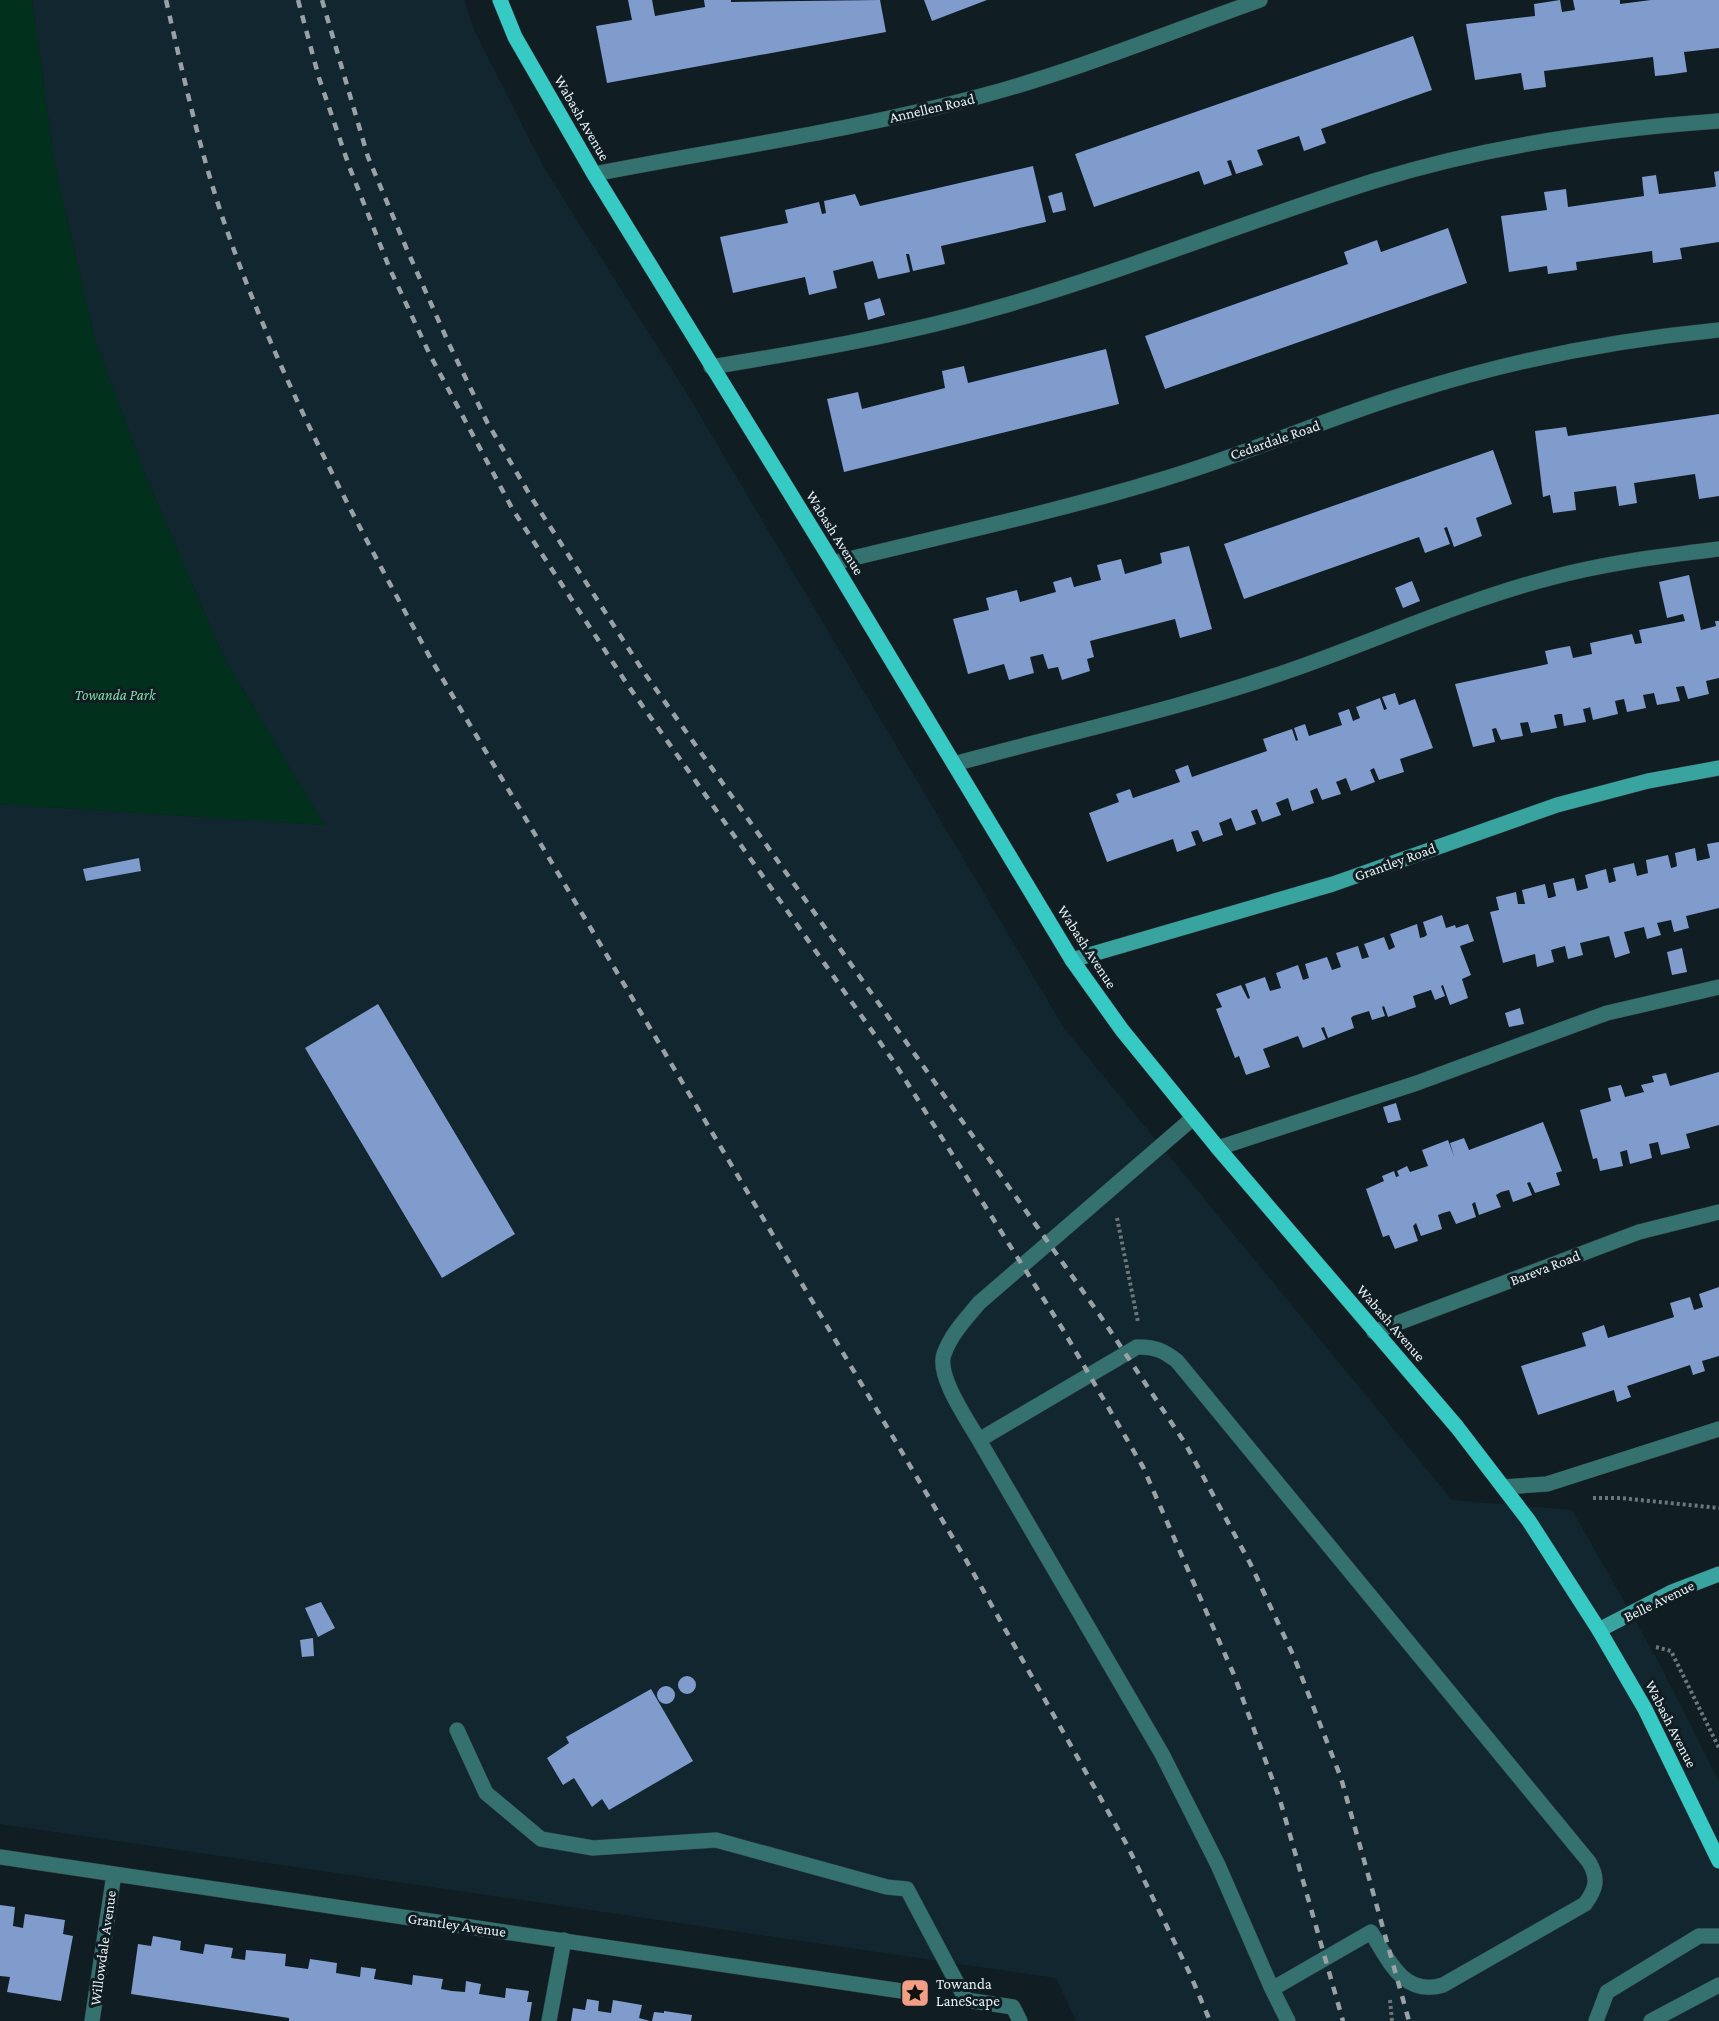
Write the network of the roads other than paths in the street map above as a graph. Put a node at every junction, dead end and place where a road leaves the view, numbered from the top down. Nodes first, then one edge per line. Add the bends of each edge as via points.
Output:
1 (500, 0) edge
2 (1260, 0) edge
3 (1719, 121) edge
4 (594, 174) junction
5 (1719, 330) edge
6 (711, 367) junction
7 (1719, 549) edge
8 (833, 563) junction
9 (954, 764) junction
10 (1719, 768) edge
11 (1072, 960) junction
12 (1719, 987) edge
13 (1193, 1118) junction
14 (1218, 1148) junction
15 (1719, 1212) edge
16 (1374, 1332) junction
17 (1719, 1429) edge
18 (979, 1440) junction
19 (1503, 1487) junction
20 (1719, 1574) edge
21 (1599, 1630) junction
22 (457, 1730) dead end
23 (0, 1857) edge
24 (1719, 1861) edge
25 (114, 1874) junction
26 (1719, 1936) edge
27 (564, 1940) junction
28 (1719, 1985) edge
29 (1272, 1989) junction
30 (915, 1993) dead end
31 (1017, 2014) edge
32 (92, 2021) edge
33 (549, 2021) edge
34 (1288, 2021) edge
35 (1596, 2021) edge
36 (1651, 2021) edge

1 - 4 main road, Wabash Avenue via 515,37
2 - 4 street, Annellen Road via 983,96 909,114
3 - 6 street via 1554,138 1465,157 1376,180 1002,307 852,343
4 - 6 main road, Wabash Avenue
5 - 8 street, Cedardale Road via 1658,336 1497,367 1412,392 1162,480
6 - 8 main road, Wabash Avenue
7 - 9 street via 1626,561 1549,578 1451,609 1282,672
8 - 9 main road, Wabash Avenue
9 - 11 main road, Wabash Avenue
10 - 11 street, Grantley Road via 1648,781 1557,805 1333,884
11 - 13 main road, Wabash Avenue
12 - 14 street via 1607,1013 1417,1083
13 - 14 main road, Wabash Avenue
13 - 18 street via 979,1303 956,1331 943,1356 946,1376
14 - 16 main road, Wabash Avenue
15 - 16 street, Bareva Road via 1639,1232
16 - 19 main road, Wabash Avenue via 1457,1427
17 - 19 street via 1547,1484
18 - 29 street via 1162,1754 1218,1865
18 - 29 street via 1137,1347 1164,1351 1177,1361 1596,1874 1595,1891 1584,1905 1443,1985 1428,1990 1414,1987 1389,1961 1371,1932
19 - 21 main road, Wabash Avenue
20 - 21 street, Belle Avenue via 1672,1592
21 - 24 main road, Wabash Avenue via 1645,1709
22 - 31 street via 486,1793 541,1839 594,1848 716,1840 887,1887 907,1888 966,2000
23 - 25 street, Grantley Avenue
25 - 27 street, Grantley Avenue
25 - 32 street, Willowdale Avenue
26 - 35 street via 1699,1936 1607,1992
27 - 30 street, Grantley Avenue
27 - 33 street
28 - 36 street
29 - 34 street

